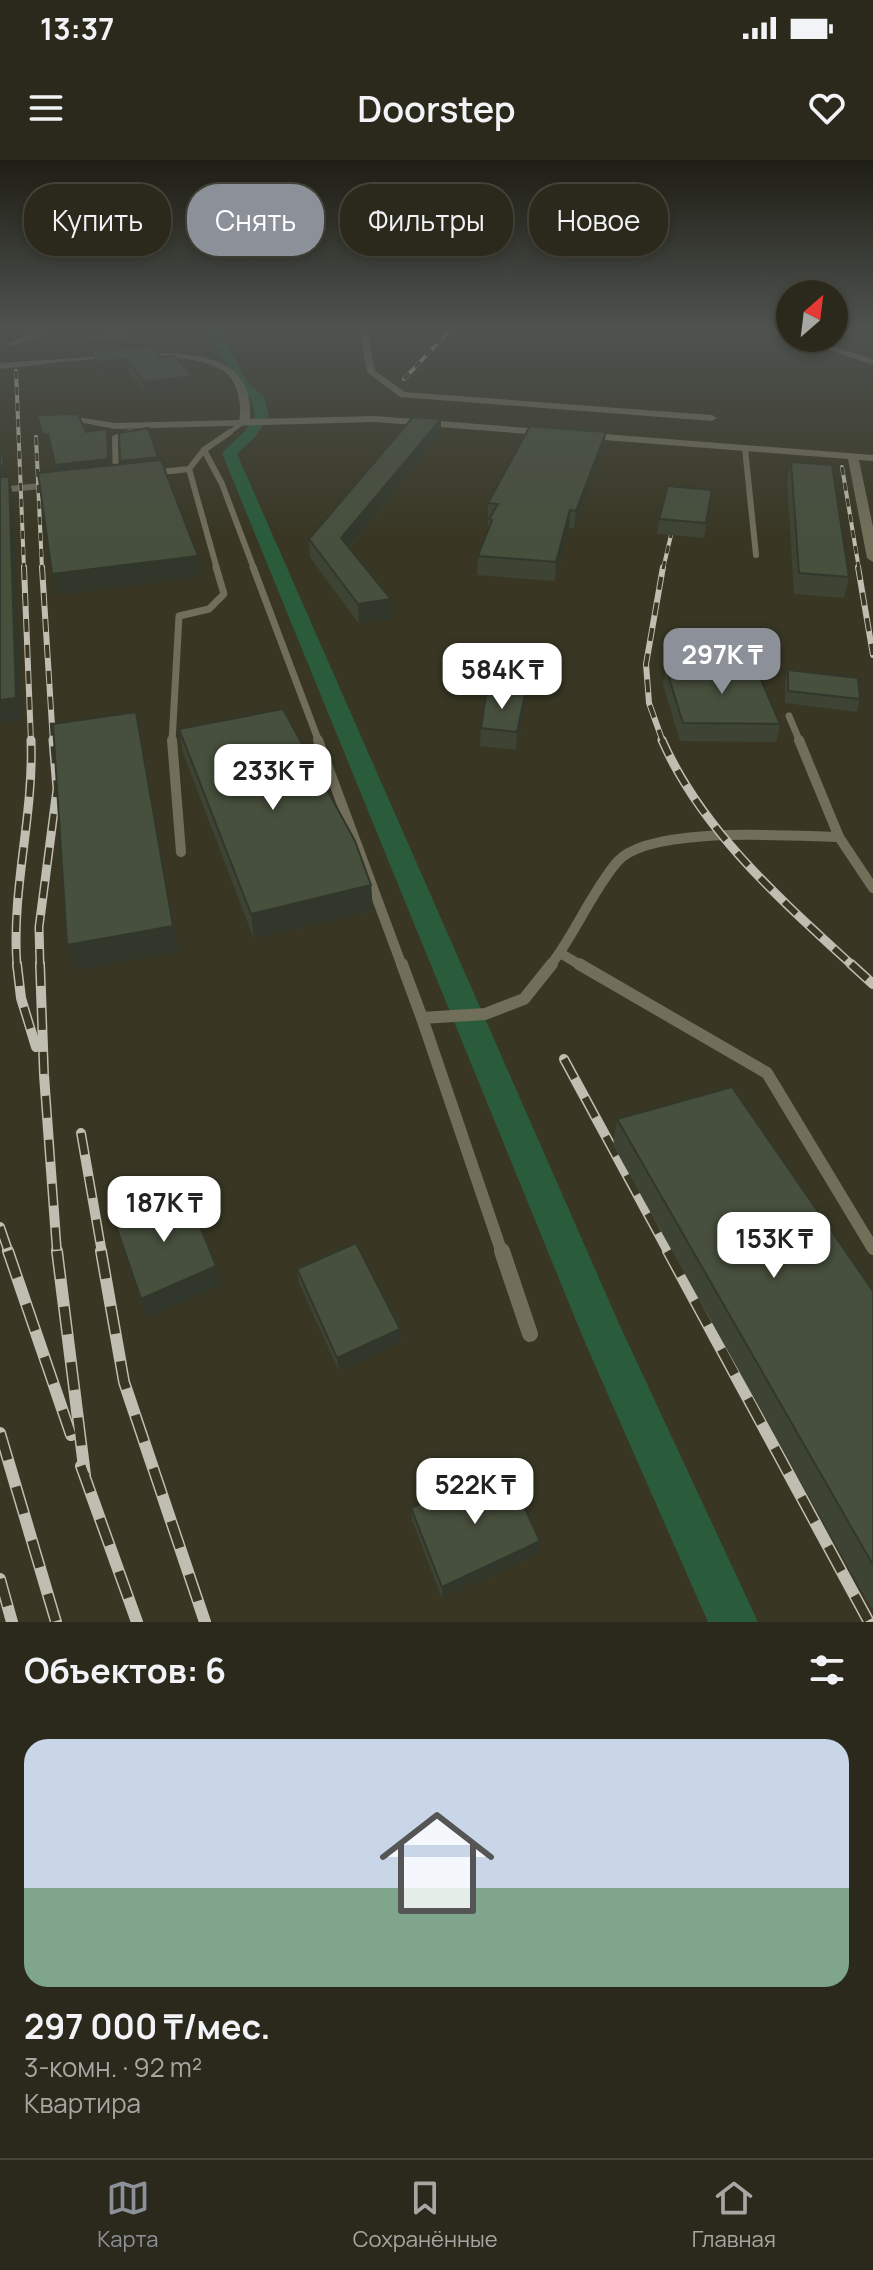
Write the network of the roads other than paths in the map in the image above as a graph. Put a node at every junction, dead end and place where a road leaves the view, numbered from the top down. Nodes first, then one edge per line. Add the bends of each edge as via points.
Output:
1 (243, 396) edge
2 (419, 396) edge
3 (63, 418) edge
4 (712, 418) dead end
5 (241, 424) junction
6 (160, 425) junction
7 (745, 448) junction
8 (204, 450) junction
9 (853, 456) junction
10 (873, 458) edge
11 (189, 469) junction
12 (140, 474) edge
13 (128, 476) edge
14 (116, 477) junction
15 (100, 479) edge
16 (53, 485) edge
17 (0, 490) edge
18 (756, 555) dead end
19 (873, 558) edge
20 (789, 716) dead end
21 (839, 837) junction
22 (181, 852) dead end
23 (873, 888) edge
24 (560, 953) junction
25 (422, 1018) junction
26 (873, 1249) edge
27 (530, 1334) dead end

1 - 5 street via 246,418
2 - 4 street
3 - 6 street via 115,426
5 - 6 street
5 - 7 street via 375,419
5 - 8 lane
6 - 14 lane via 115,438
7 - 9 street
7 - 18 lane
8 - 11 lane
8 - 25 lane via 222,484
9 - 10 street
9 - 19 street
11 - 12 lane
11 - 22 lane via 224,594 209,609 179,616 171,757
13 - 14 lane
14 - 15 lane
16 - 17 lane
20 - 21 lane
21 - 23 lane
21 - 24 lane via 724,835 645,844 618,860
24 - 25 lane via 524,999 485,1014
24 - 26 lane via 767,1073
25 - 27 lane

